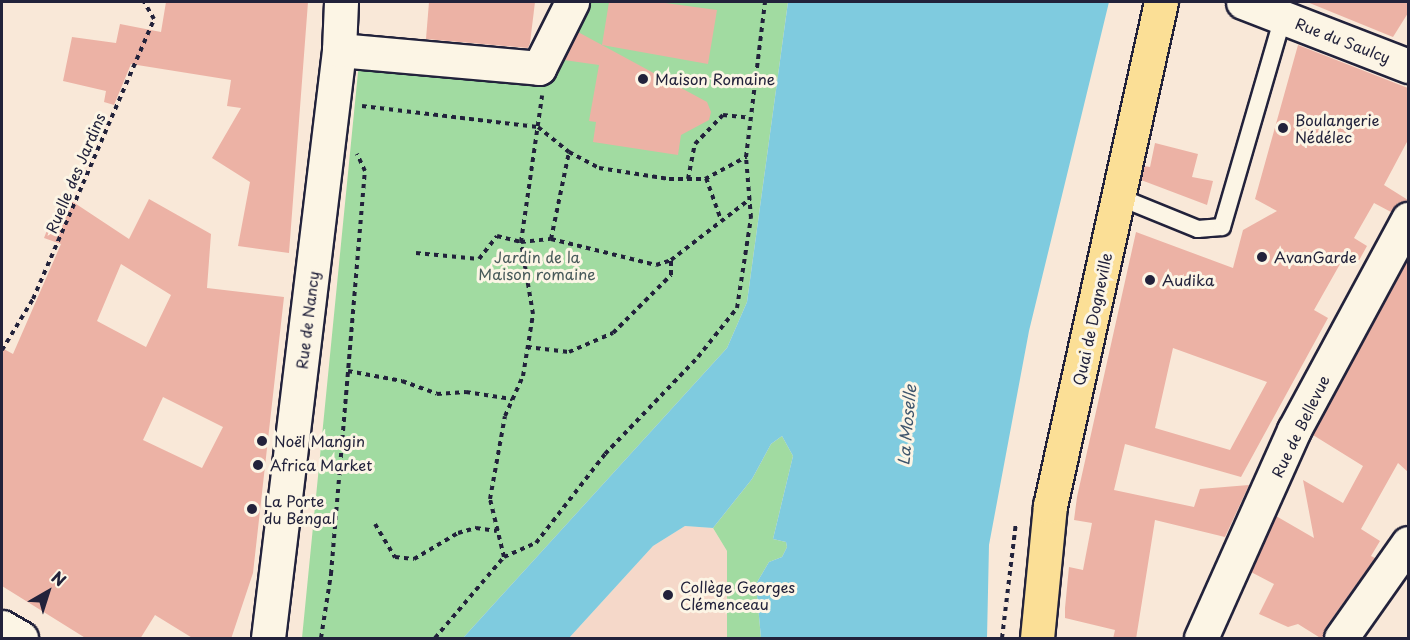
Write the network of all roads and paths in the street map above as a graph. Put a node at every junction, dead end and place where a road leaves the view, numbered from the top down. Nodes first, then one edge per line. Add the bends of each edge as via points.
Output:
1 (144, 2) edge
2 (341, 2) edge
3 (572, 2) edge
4 (765, 2) edge
5 (1161, 2) edge
6 (1244, 2) edge
7 (1283, 17) junction
8 (339, 50) junction
9 (1408, 66) edge
10 (538, 68) junction
11 (333, 102) junction
12 (750, 118) junction
13 (538, 127) junction
14 (568, 152) junction
15 (746, 157) junction
16 (365, 171) dead end
17 (706, 178) junction
18 (688, 179) junction
19 (1119, 197) junction
20 (750, 199) junction
21 (1408, 219) edge
22 (721, 220) junction
23 (551, 239) junction
24 (521, 242) junction
25 (416, 254) dead end
26 (671, 260) junction
27 (527, 346) junction
28 (2, 350) edge
29 (348, 371) junction
30 (512, 399) junction
31 (1018, 512) dead end
32 (375, 524) dead end
33 (497, 531) junction
34 (1408, 543) edge
35 (504, 557) junction
36 (2, 627) edge
37 (21, 639) edge
38 (268, 639) edge
39 (321, 639) edge
40 (435, 639) edge
41 (1002, 639) edge
42 (1037, 639) edge
43 (1200, 639) edge
44 (1341, 639) edge

1 - 28 path, Ruelle des Jardins via 154,19 33,299
2 - 8 street, Rue de Nancy
3 - 10 street
4 - 12 path
5 - 19 main road, Quai de Dogneville
6 - 7 street, Rue du Saulcy
7 - 9 street, Rue du Saulcy
7 - 19 lane via 1222,227 1198,229
8 - 10 street
8 - 11 street, Rue de Nancy
10 - 13 path via 544,82
11 - 13 path
11 - 38 street, Rue de Nancy
12 - 15 path
12 - 18 path via 723,115 695,144
13 - 14 path
13 - 24 path
14 - 18 path via 600,168
14 - 23 path
15 - 17 path
15 - 20 path
16 - 29 path
17 - 18 path
17 - 22 path
19 - 42 main road, Quai de Dogneville via 1050,506
20 - 22 path
20 - 35 path via 751,218 737,308 698,357 605,454 536,543
21 - 43 street, Rue de Bellevue via 1294,430
22 - 26 path
23 - 24 path
23 - 26 path via 656,265
24 - 25 path via 497,236 479,259
24 - 27 path via 532,314
26 - 27 path via 672,275 613,333 569,352
27 - 30 path via 523,376
29 - 30 path via 402,381 437,394 465,392
29 - 39 path via 331,574
30 - 33 path via 494,462 490,499
31 - 41 path via 1009,555
32 - 33 path via 395,557 414,558 458,533 476,528
33 - 35 path
34 - 44 street
35 - 40 path
36 - 37 street

